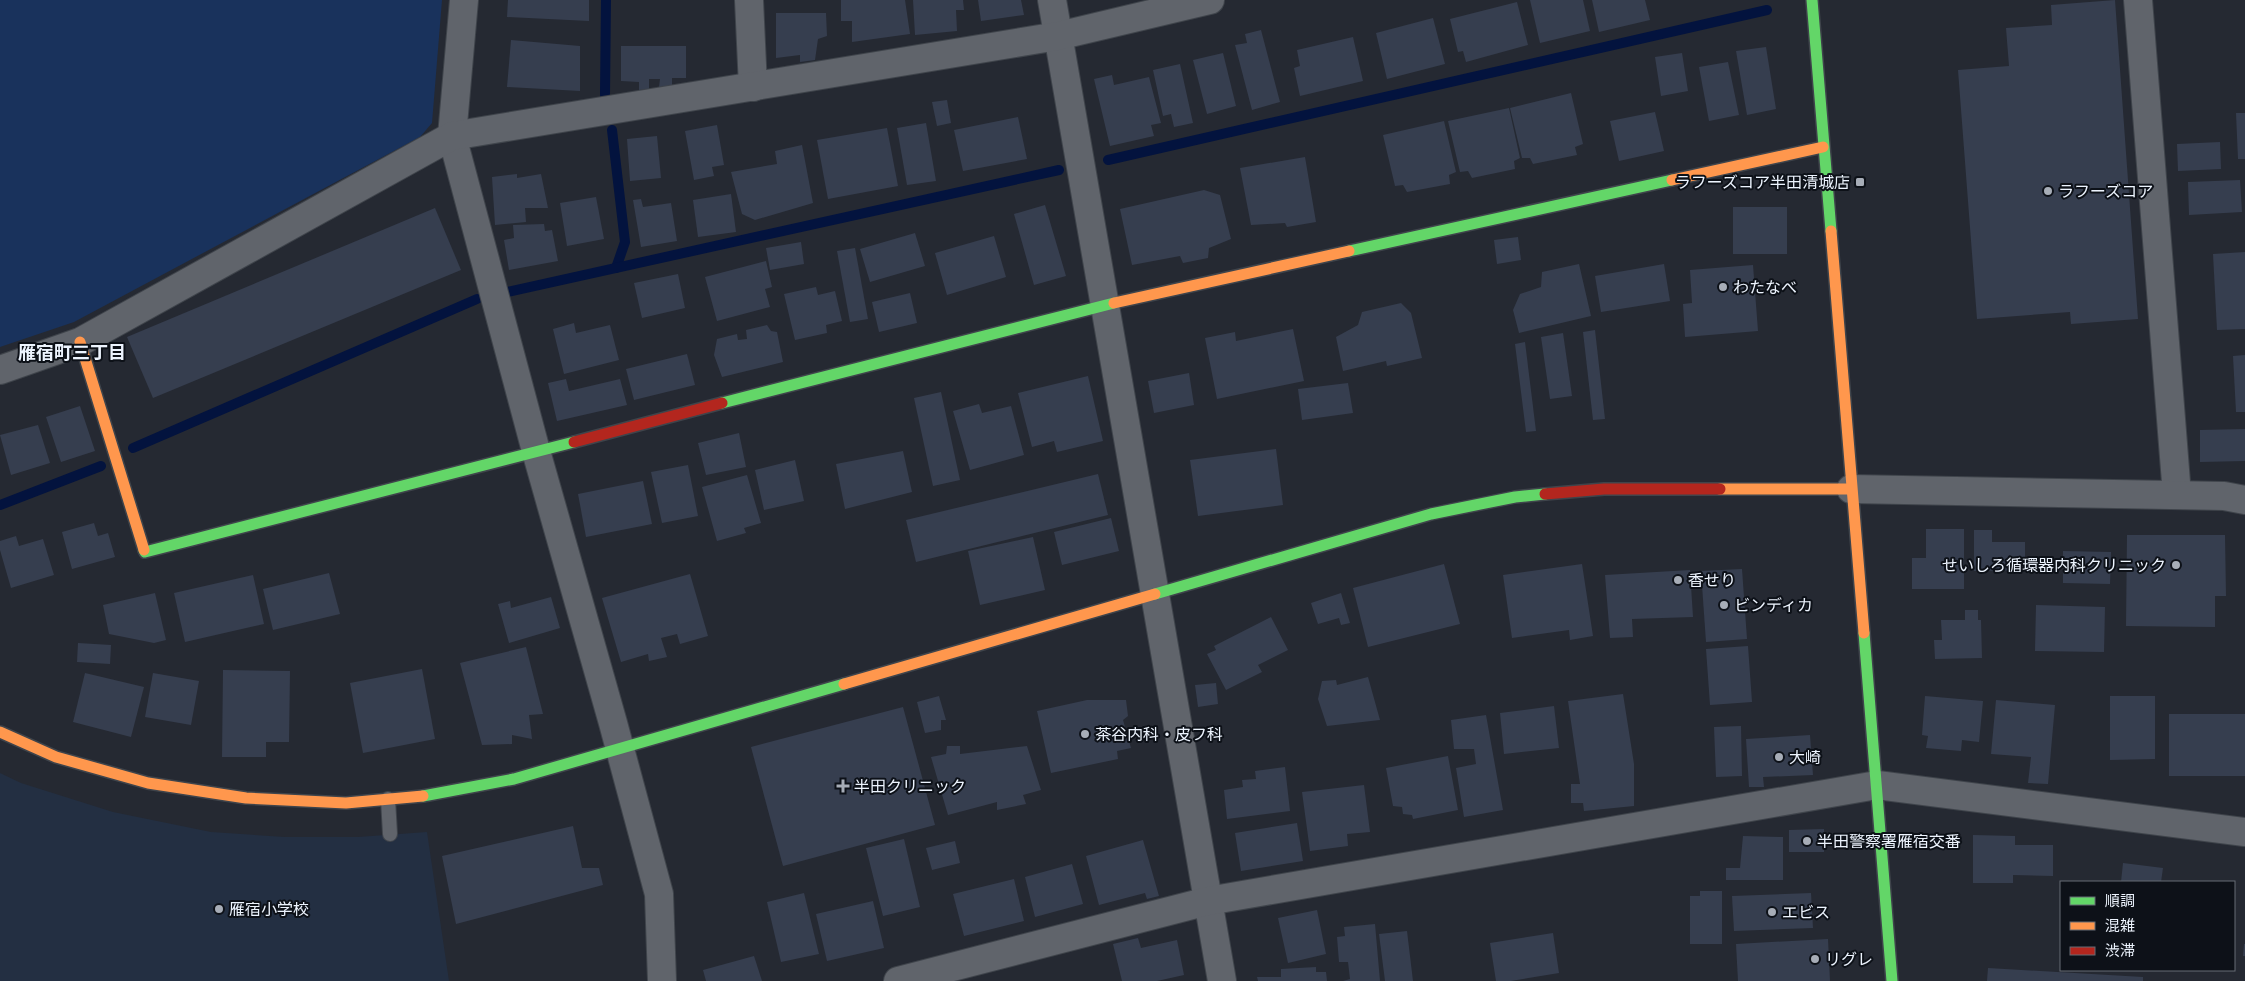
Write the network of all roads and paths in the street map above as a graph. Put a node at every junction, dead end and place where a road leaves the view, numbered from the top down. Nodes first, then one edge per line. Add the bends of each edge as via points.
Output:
1 (464, 0) edge
2 (749, 0) edge
3 (1052, 0) edge
4 (1210, 0) edge
5 (1812, 0) edge
6 (2138, 0) edge
7 (1058, 36) junction
8 (753, 87) junction
9 (452, 136) junction
10 (1823, 147) junction
11 (1105, 305) junction
12 (80, 342) junction
13 (0, 370) edge
14 (536, 451) junction
15 (1851, 489) junction
16 (2177, 495) junction
17 (2245, 500) edge
18 (1154, 595) junction
19 (0, 732) edge
20 (620, 748) junction
21 (1876, 785) junction
22 (388, 799) junction
23 (2245, 832) edge
24 (390, 834) dead end
25 (1208, 901) junction
26 (662, 981) edge
27 (898, 981) edge
28 (1222, 981) edge
29 (1892, 981) edge

1 - 9 street
2 - 8 street
3 - 7 street
4 - 7 street
5 - 10 street
6 - 16 street
7 - 8 street
7 - 11 street
8 - 9 street
9 - 12 street
9 - 14 street
10 - 11 street
10 - 15 street
11 - 14 street
11 - 18 street
12 - 13 street
12 - 14 street via 145,552
14 - 20 street
15 - 16 street
15 - 18 street via 1604,489 1515,497 1431,514
15 - 21 street
16 - 17 street
18 - 20 street
18 - 25 street
19 - 22 street via 56,757 148,783 246,798 346,803
20 - 22 street via 514,779 439,795
20 - 26 street via 659,894
21 - 23 street
21 - 25 street
21 - 29 street
22 - 24 lane
25 - 27 street
25 - 28 street

